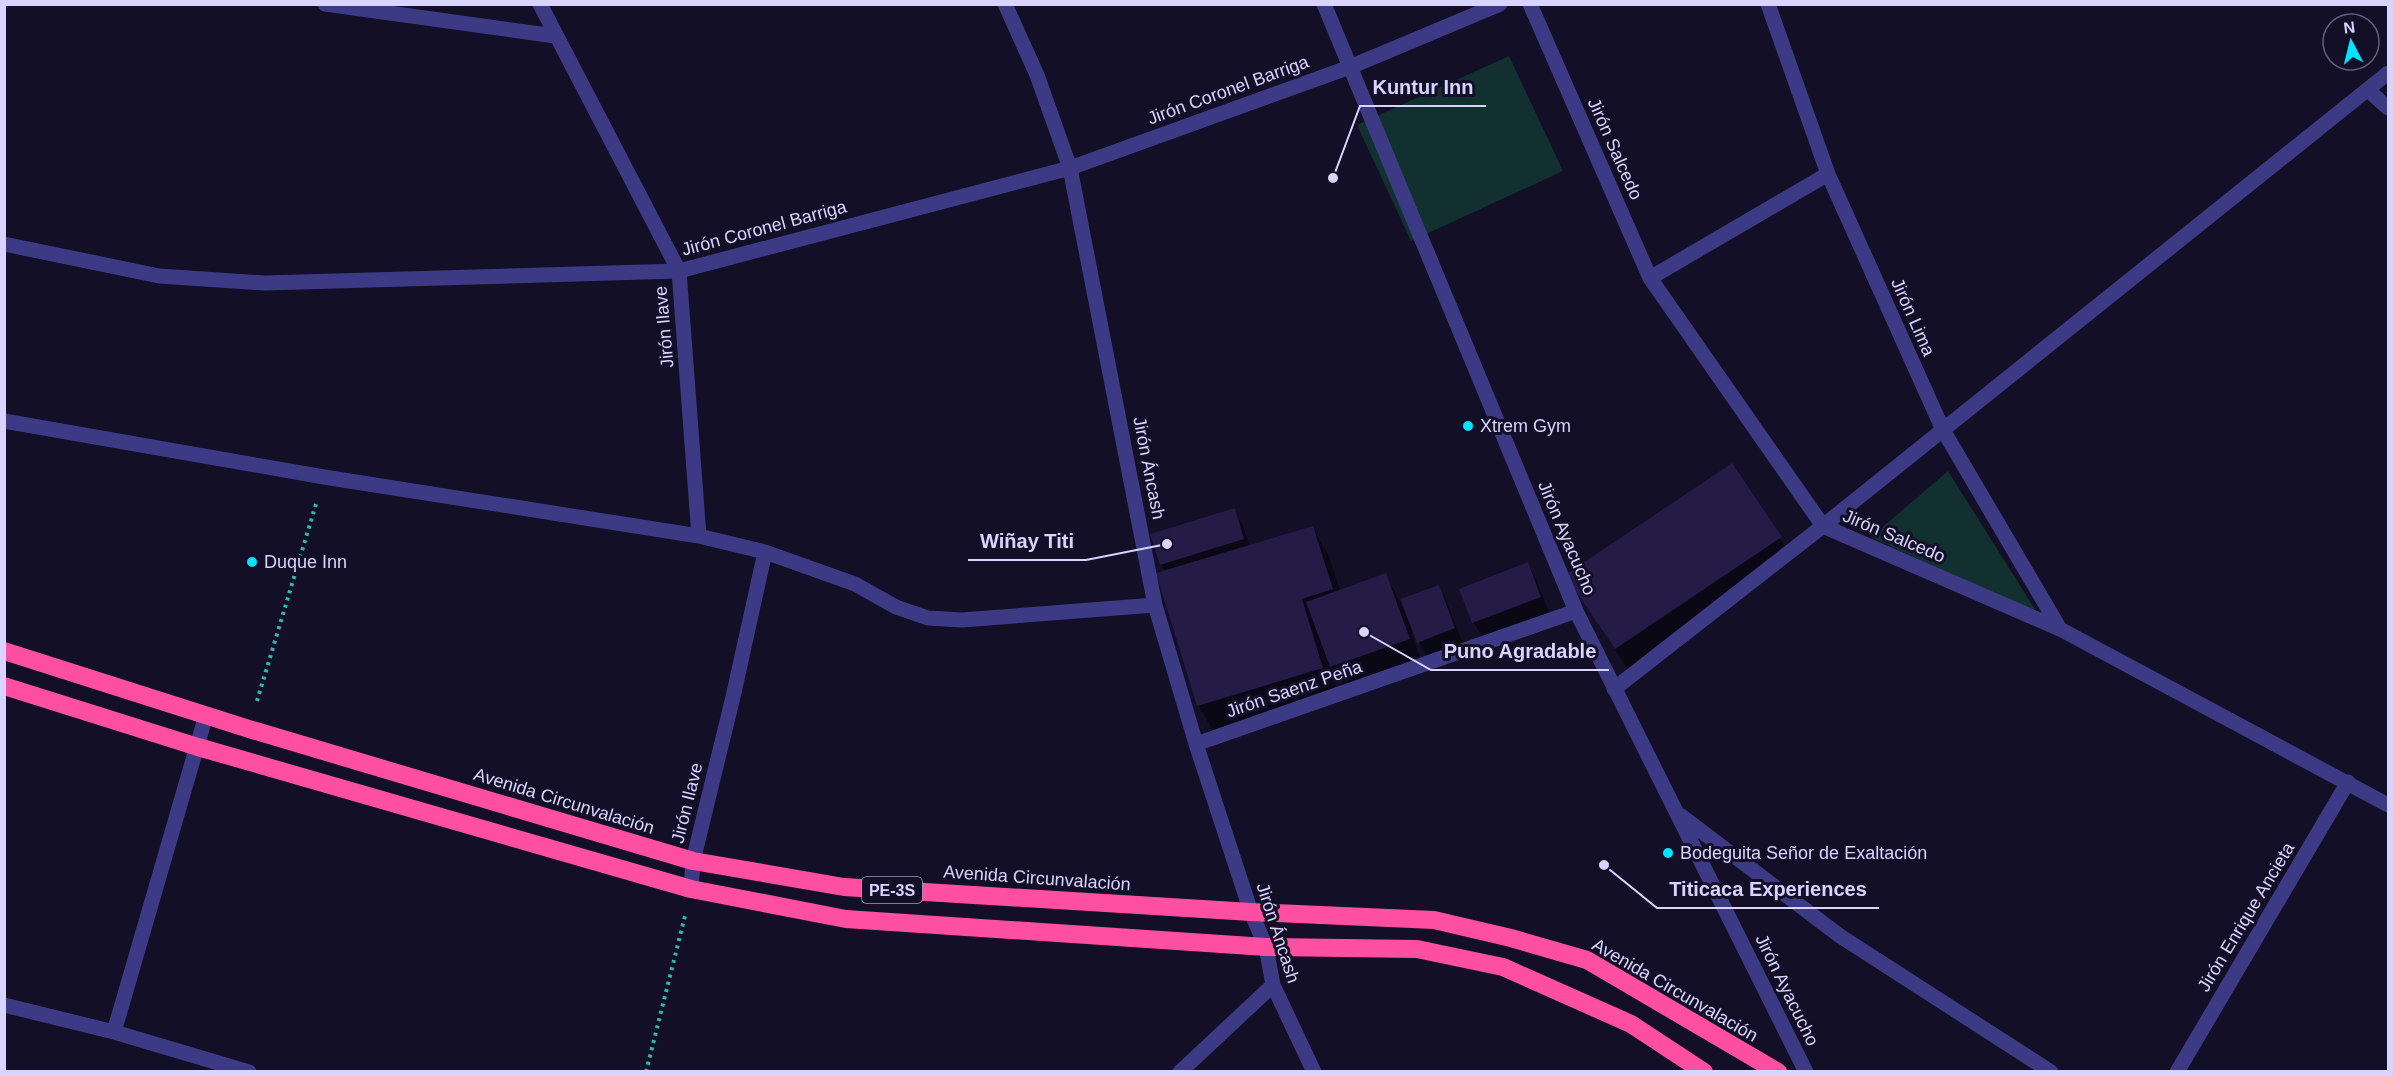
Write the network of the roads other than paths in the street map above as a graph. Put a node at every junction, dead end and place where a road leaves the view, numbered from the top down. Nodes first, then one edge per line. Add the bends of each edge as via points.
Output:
1 (325, 4) edge
2 (540, 4) edge
3 (1005, 4) edge
4 (1324, 4) edge
5 (1500, 4) edge
6 (1530, 4) edge
7 (1768, 4) edge
8 (555, 36) junction
9 (1350, 67) junction
10 (2388, 73) edge
11 (2368, 91) junction
12 (2388, 108) edge
13 (1070, 168) junction
14 (1828, 174) junction
15 (4, 244) edge
16 (679, 271) junction
17 (1650, 278) junction
18 (4, 421) edge
19 (1943, 430) junction
20 (1823, 526) junction
21 (699, 536) junction
22 (765, 552) junction
23 (1155, 605) junction
24 (1576, 610) junction
25 (2060, 629) junction
26 (4, 651) edge
27 (4, 686) edge
28 (1614, 689) junction
29 (206, 715) junction
30 (1196, 744) junction
31 (198, 747) junction
32 (2348, 782) junction
33 (2388, 805) edge
34 (1678, 813) junction
35 (693, 861) junction
36 (691, 889) junction
37 (1251, 912) junction
38 (1266, 947) junction
39 (1273, 985) junction
40 (4, 1005) edge
41 (114, 1032) junction
42 (249, 1071) edge
43 (1180, 1071) edge
44 (1314, 1071) edge
45 (1704, 1071) edge
46 (1778, 1071) edge
47 (1806, 1071) edge
48 (2051, 1071) edge
49 (2177, 1071) edge

1 - 8 street
2 - 8 street, Jirón Ilave
3 - 13 street, Jirón Áncash via 1037,75
4 - 9 street, Jirón Ayacucho
5 - 9 street, Jirón Coronel Barriga
6 - 17 street, Jirón Salcedo
7 - 14 street, Jirón Lima
8 - 16 street, Jirón Ilave
9 - 13 street, Jirón Coronel Barriga
9 - 24 street, Jirón Ayacucho
10 - 11 street
11 - 12 street
11 - 19 street
13 - 16 street, Jirón Coronel Barriga
13 - 23 street, Jirón Áncash
14 - 17 street
14 - 19 street, Jirón Lima
15 - 16 street, Jirón Coronel Barriga via 159,276 265,283
16 - 21 street, Jirón Ilave
17 - 20 street, Jirón Salcedo
18 - 21 street via 324,477
19 - 20 street
19 - 25 street, Jirón Lima
20 - 25 street, Jirón Salcedo
20 - 28 street
21 - 22 street
22 - 23 street via 855,584 896,608 928,618 962,620
22 - 35 street, Jirón Ilave
23 - 30 street, Jirón Áncash
24 - 28 street, Jirón Ayacucho
24 - 30 street, Jirón Saenz Peña
25 - 32 street, Jirón Salcedo
26 - 29 highway, Avenida Circunvalación / PE-3S
27 - 31 highway, PE-3S
28 - 34 street, Jirón Ayacucho
29 - 31 street
29 - 35 highway, Avenida Circunvalación / PE-3S
30 - 37 street, Jirón Áncash
31 - 36 highway, PE-3S
31 - 41 street
32 - 33 street, Jirón Salcedo
32 - 49 street, Jirón Enrique Ancieta
34 - 47 street, Jirón Ayacucho
34 - 48 street via 1840,936
35 - 36 street, Jirón Ilave
35 - 37 highway, Avenida Circunvalación / PE-3S via 844,887
36 - 38 highway, PE-3S via 846,919
37 - 38 street, Jirón Áncash
37 - 46 highway, Avenida Circunvalación / PE-3S via 1434,920 1587,960
38 - 39 street, Jirón Áncash
38 - 45 highway, PE-3S via 1417,949 1503,967 1630,1024
39 - 43 street
39 - 44 street, Jirón Áncash
40 - 41 street
41 - 42 street

